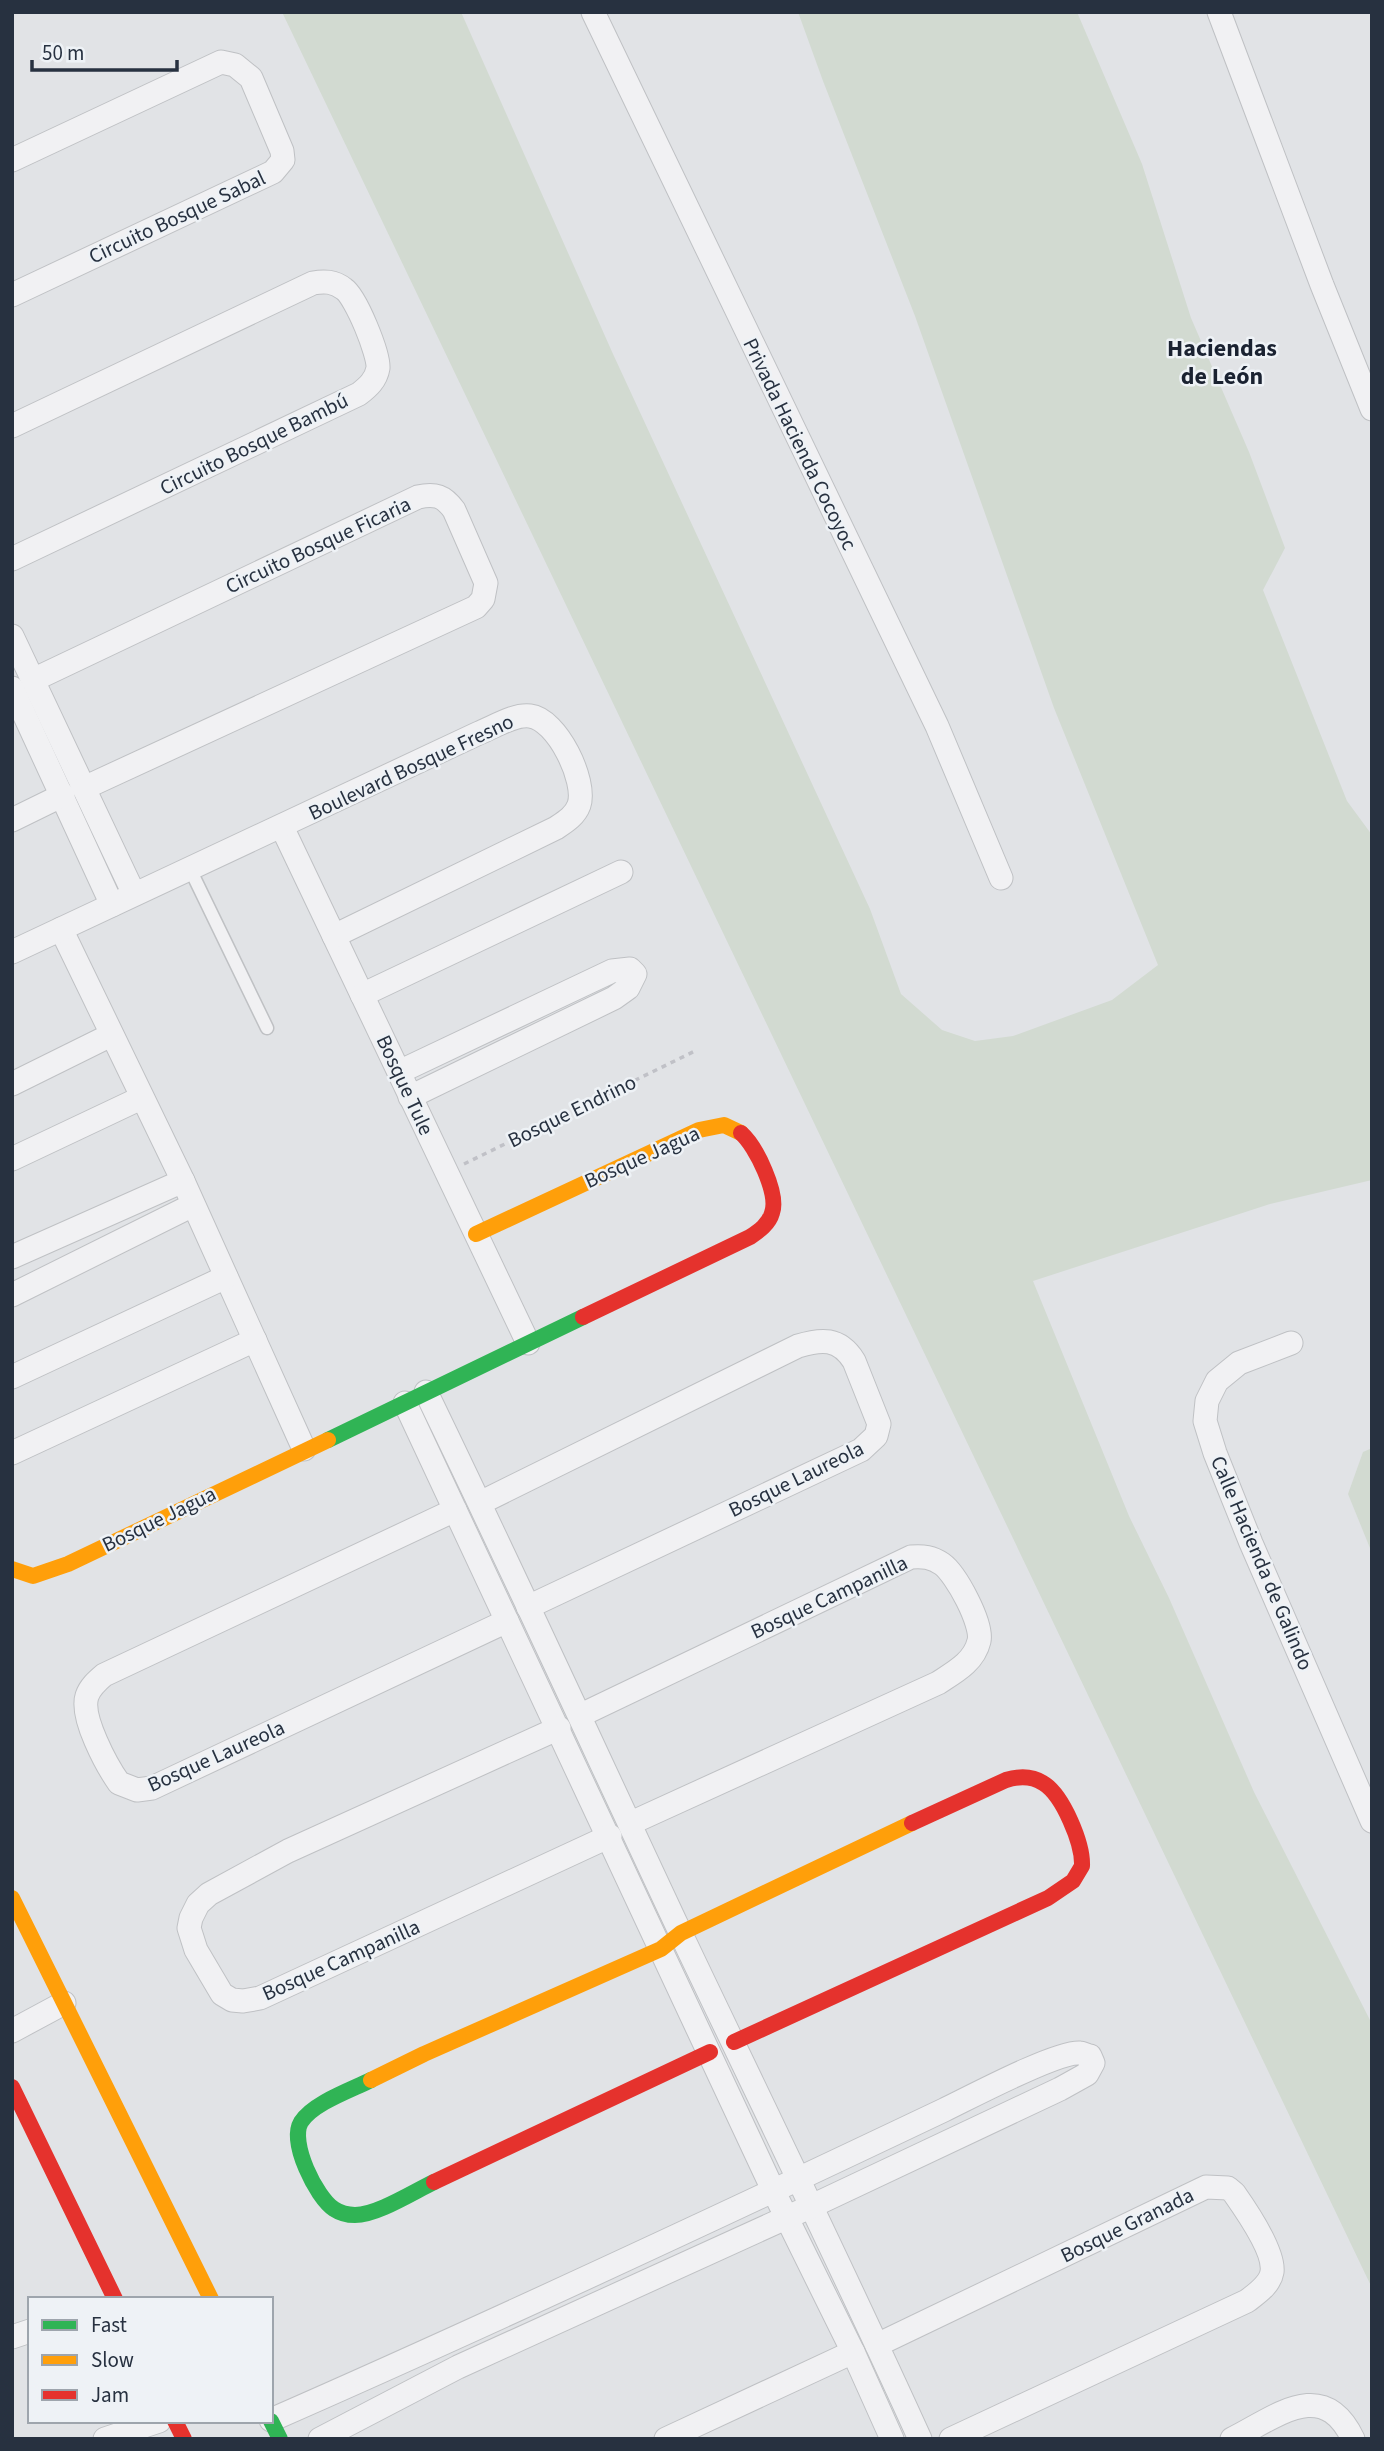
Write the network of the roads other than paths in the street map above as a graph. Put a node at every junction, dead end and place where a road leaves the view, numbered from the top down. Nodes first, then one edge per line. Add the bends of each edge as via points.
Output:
1 (593, 12) edge
2 (1219, 12) edge
3 (12, 160) edge
4 (12, 295) edge
5 (1372, 409) edge
6 (12, 426) edge
7 (12, 559) edge
8 (12, 636) edge
9 (23, 684) edge
10 (73, 792) junction
11 (12, 820) edge
12 (282, 827) junction
13 (190, 869) junction
14 (621, 872) dead end
15 (1000, 878) dead end
16 (134, 894) junction
17 (112, 905) junction
18 (61, 929) junction
19 (334, 936) junction
20 (12, 952) edge
21 (362, 995) junction
22 (267, 1028) dead end
23 (111, 1035) junction
24 (399, 1072) junction
25 (12, 1084) edge
26 (410, 1097) junction
27 (141, 1098) junction
28 (12, 1159) edge
29 (183, 1181) junction
30 (192, 1205) junction
31 (476, 1234) junction
32 (12, 1257) edge
33 (226, 1277) junction
34 (12, 1295) edge
35 (255, 1340) junction
36 (528, 1343) junction
37 (1291, 1343) dead end
38 (12, 1377) edge
39 (426, 1392) junction
40 (405, 1403) junction
41 (304, 1449) junction
42 (12, 1453) edge
43 (480, 1503) junction
44 (455, 1510) junction
45 (12, 1569) edge
46 (528, 1607) junction
47 (507, 1621) junction
48 (581, 1715) junction
49 (559, 1728) junction
50 (1372, 1821) edge
51 (631, 1824) junction
52 (610, 1836) junction
53 (12, 1898) edge
54 (681, 1933) junction
55 (661, 1949) junction
56 (64, 2003) junction
57 (12, 2031) edge
58 (734, 2042) junction
59 (710, 2052) junction
60 (12, 2087) edge
61 (799, 2179) junction
62 (774, 2192) junction
63 (813, 2206) junction
64 (788, 2216) junction
65 (114, 2297) edge
66 (210, 2297) edge
67 (877, 2346) junction
68 (853, 2352) junction
69 (383, 2371) junction
70 (396, 2400) junction
71 (273, 2420) edge
72 (153, 2423) edge
73 (176, 2423) edge
74 (272, 2423) edge
75 (105, 2439) edge
76 (184, 2439) edge
77 (280, 2439) edge
78 (320, 2439) edge
79 (666, 2439) edge
80 (892, 2439) edge
81 (920, 2439) edge
82 (951, 2439) edge
83 (1232, 2439) edge
84 (1353, 2439) edge

1 - 15 street, Privada Hacienda Cocoyoc via 937,726
2 - 5 street
3 - 4 street, Circuito Bosque Sabal via 221,62 235,65 251,78 283,160 274,172
6 - 7 street, Circuito Bosque Bambú via 313,283 325,281 346,290 376,353 376,377 359,394
8 - 9 street
9 - 10 street
9 - 10 street, Circuito Bosque Ficaria via 418,497 439,496 454,510 486,583 476,607
10 - 11 street, Circuito Bosque Ficaria
10 - 16 street
10 - 17 street
12 - 13 street
12 - 19 street, Bosque Tule
12 - 19 street, Boulevard Bosque Fresno via 515,718 540,719 561,740 581,795 568,820
13 - 16 street
13 - 22 lane
14 - 21 street
16 - 17 street
17 - 18 street
18 - 20 street
18 - 23 street
19 - 21 street, Bosque Tule
21 - 24 street, Bosque Tule
23 - 25 street
23 - 27 street
24 - 26 street, Bosque Tule
24 - 26 street via 612,971 630,969 635,974 628,988 614,998
26 - 31 street, Bosque Tule
27 - 28 street
27 - 29 street
29 - 30 street
29 - 32 street
30 - 33 street
30 - 34 street
31 - 36 street, Bosque Tule
31 - 36 street, Bosque Jagua via 699,1130 725,1125 735,1128 752,1146 774,1199 767,1225
33 - 35 street
33 - 38 street
35 - 41 street
35 - 42 street
36 - 39 street, Bosque Jagua
37 - 50 street, Calle Hacienda de Galindo via 1239,1363 1217,1381 1207,1401 1205,1421 1251,1543
39 - 40 street, Bosque Jagua
39 - 43 street
40 - 41 street, Bosque Jagua
40 - 44 street
41 - 45 street, Bosque Jagua via 68,1564 33,1576
43 - 46 street
43 - 46 street, Bosque Laureola via 798,1346 830,1340 854,1360 879,1424 876,1436 861,1450
44 - 47 street
44 - 47 street, Bosque Laureola via 104,1675 86,1698 92,1730 119,1783 137,1790 152,1788
46 - 48 street
47 - 49 street
48 - 51 street
48 - 51 street, Bosque Campanilla via 911,1557 925,1556 953,1573 979,1627 980,1638 969,1660 937,1683
49 - 52 street
49 - 52 street, Bosque Campanilla via 225,1883 198,1904 191,1917 189,1928 196,1950 222,1994 232,2000 260,1998
51 - 54 street
52 - 55 street
53 - 56 street
54 - 55 street
54 - 58 street
54 - 58 street via 984,1788 1020,1777 1037,1780 1057,1797 1082,1857 1076,1878 1065,1888
55 - 59 street
55 - 59 street via 324,2103 299,2124 299,2151 333,2209 348,2215 366,2214
56 - 57 street
56 - 66 street
58 - 61 street
59 - 62 street
60 - 65 street
61 - 62 street
61 - 63 street
61 - 63 street via 1023,2072 1067,2055 1090,2056 1093,2063 1087,2074 1069,2084
62 - 64 street
62 - 69 street
63 - 64 street
63 - 67 street
64 - 68 street
64 - 70 street via 458,2367
67 - 81 street
67 - 82 street, Bosque Granada via 1206,2188 1228,2188 1234,2193 1271,2258 1272,2274 1258,2292
68 - 79 street
68 - 80 street
69 - 70 street
69 - 71 street
70 - 78 street
72 - 75 street
73 - 76 street
74 - 77 street
83 - 84 street via 1307,2404 1326,2407 1337,2415

